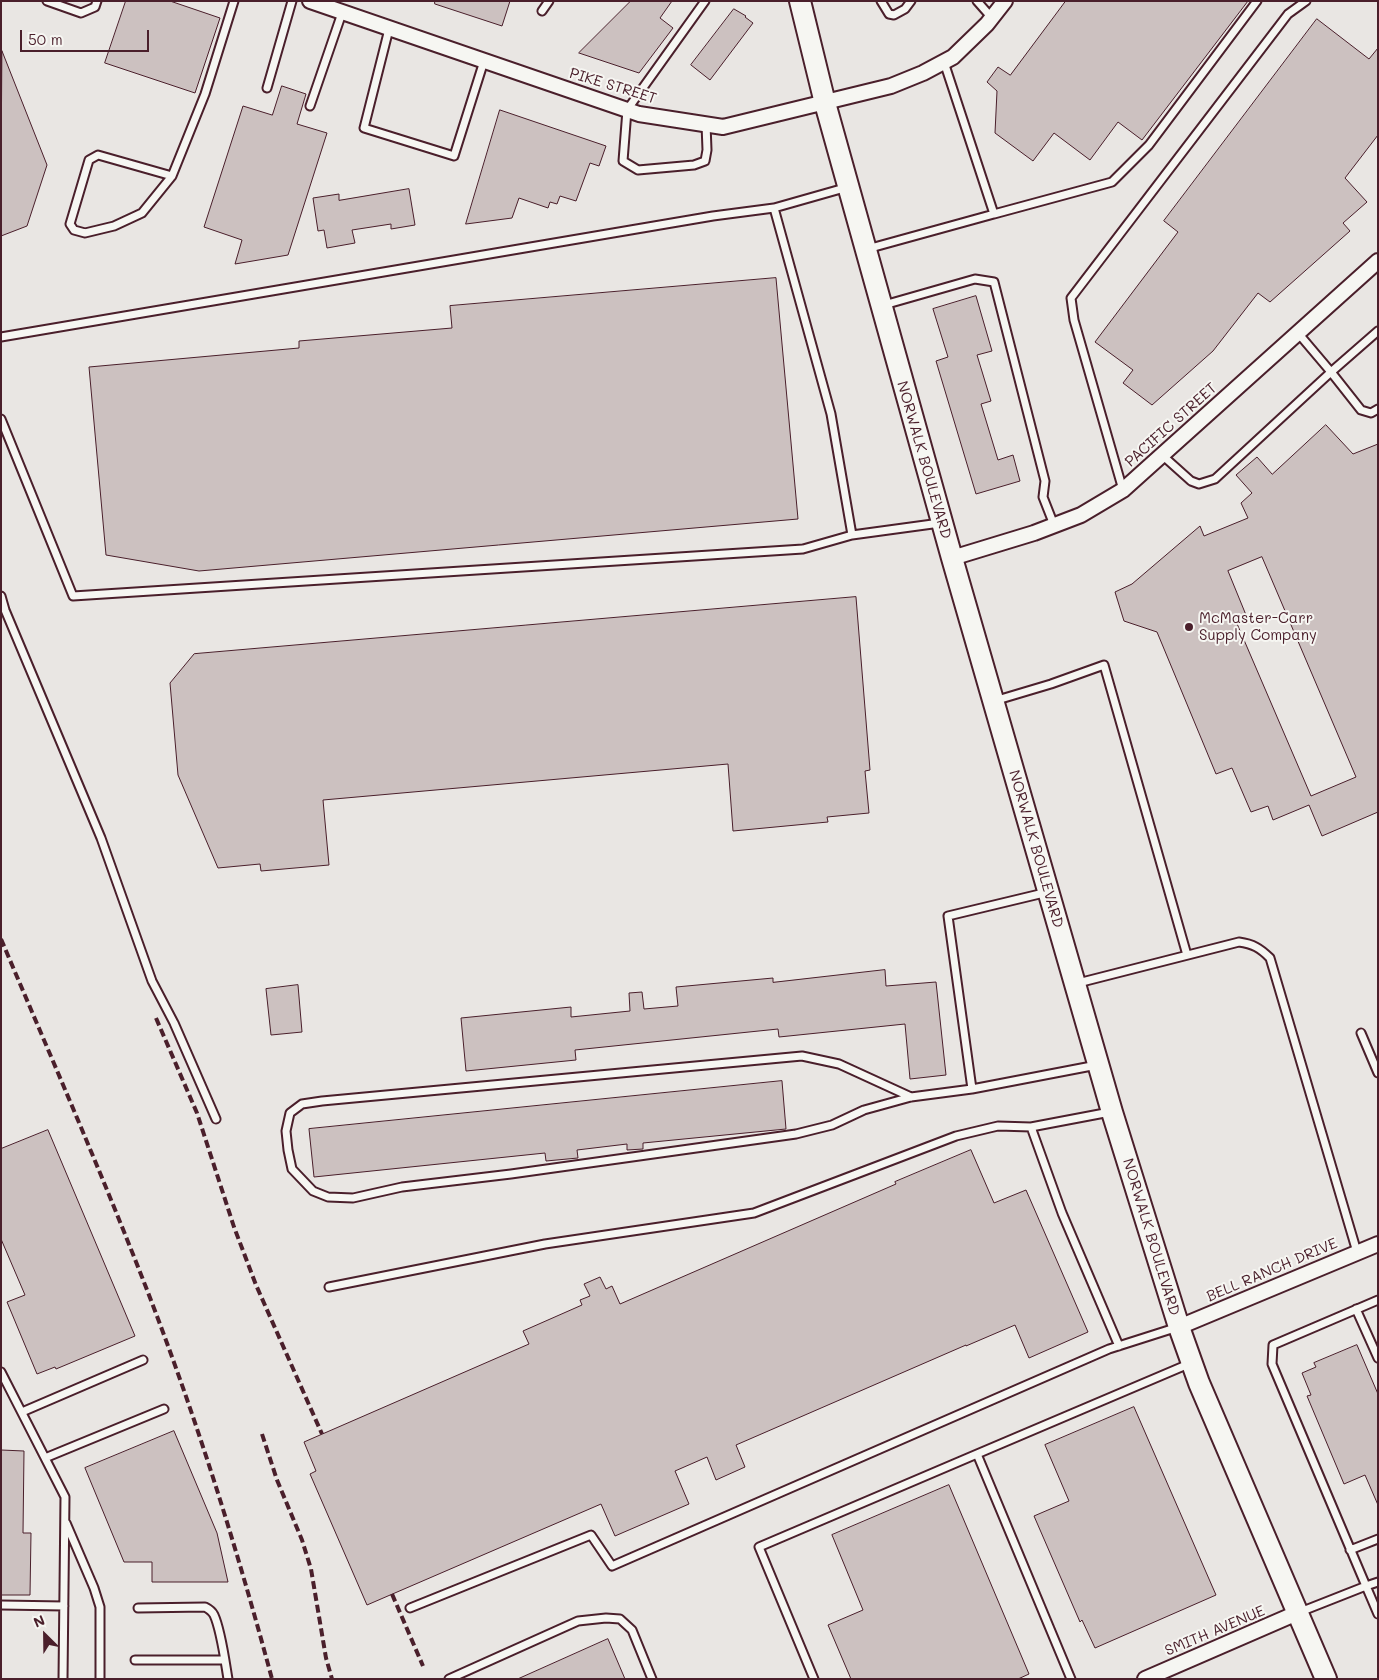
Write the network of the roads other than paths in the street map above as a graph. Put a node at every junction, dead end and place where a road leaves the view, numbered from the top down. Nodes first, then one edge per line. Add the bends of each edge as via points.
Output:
1 (47, 1) edge
2 (97, 1) edge
3 (234, 1) edge
4 (292, 1) edge
5 (311, 1) edge
6 (549, 1) edge
7 (705, 1) edge
8 (800, 1) edge
9 (880, 1) edge
10 (912, 1) edge
11 (977, 1) edge
12 (1005, 1) edge
13 (1257, 1) edge
14 (1306, 1) edge
15 (542, 11) dead end
16 (342, 13) junction
17 (992, 18) junction
18 (389, 29) junction
19 (484, 61) junction
20 (944, 62) junction
21 (266, 88) dead end
22 (824, 103) junction
23 (310, 106) dead end
24 (627, 110) junction
25 (706, 124) junction
26 (172, 176) junction
27 (848, 187) junction
28 (774, 208) junction
29 (994, 214) junction
30 (866, 250) junction
31 (1378, 261) edge
32 (881, 305) junction
33 (1378, 331) edge
34 (1298, 333) junction
35 (1, 337) edge
36 (1331, 372) junction
37 (1378, 409) edge
38 (1, 419) edge
39 (1162, 455) junction
40 (1123, 490) junction
41 (942, 523) junction
42 (1054, 525) junction
43 (852, 535) junction
44 (952, 558) junction
45 (1, 596) edge
46 (993, 701) junction
47 (1048, 892) junction
48 (1187, 955) junction
49 (1075, 984) junction
50 (1361, 1033) dead end
51 (1098, 1065) junction
52 (1378, 1073) edge
53 (972, 1089) junction
54 (911, 1097) junction
55 (1112, 1112) junction
56 (216, 1119) dead end
57 (1031, 1127) junction
58 (1378, 1244) edge
59 (1357, 1252) junction
60 (329, 1287) dead end
61 (1378, 1300) edge
62 (1356, 1310) junction
63 (1180, 1327) junction
64 (1119, 1346) junction
65 (1378, 1358) edge
66 (143, 1360) dead end
67 (1192, 1362) junction
68 (1, 1372) edge
69 (164, 1409) dead end
70 (22, 1412) junction
71 (977, 1454) junction
72 (45, 1458) junction
73 (65, 1520) junction
74 (1378, 1539) edge
75 (1350, 1550) junction
76 (1378, 1582) edge
77 (1366, 1586) junction
78 (1, 1605) edge
79 (64, 1606) junction
80 (138, 1608) dead end
81 (410, 1608) dead end
82 (1297, 1613) junction
83 (1378, 1614) edge
84 (135, 1660) dead end
85 (224, 1660) junction
86 (62, 1679) edge
87 (100, 1679) edge
88 (228, 1679) edge
89 (449, 1679) edge
90 (652, 1679) edge
91 (814, 1679) edge
92 (1071, 1679) edge
93 (1145, 1679) edge
94 (1326, 1679) edge

1 - 2 lane via 80,13 95,7
3 - 26 lane via 205,94
4 - 21 lane
5 - 16 street, PIKE STREET
6 - 15 lane
7 - 24 lane
8 - 22 main road, NORWALK BOULEVARD
9 - 10 lane via 889,14 894,15
11 - 17 lane
12 - 17 street, PIKE STREET
13 - 29 lane via 1149,145 1112,182
14 - 40 lane via 1288,14 1071,298 1074,320
16 - 18 street, PIKE STREET
16 - 23 lane
17 - 20 street, PIKE STREET
18 - 19 street, PIKE STREET
18 - 19 lane via 364,128 454,156
19 - 24 street, PIKE STREET
20 - 22 street, PIKE STREET via 891,86
20 - 29 lane
22 - 25 street, PIKE STREET via 723,127
22 - 27 main road, NORWALK BOULEVARD
24 - 25 street, PIKE STREET
24 - 25 lane via 623,161 638,170 705,161
26 - 26 lane via 142,212 114,226 85,233 74,230 70,224 90,160 98,155
27 - 28 lane
27 - 30 main road, NORWALK BOULEVARD
28 - 35 lane via 684,220
28 - 43 lane via 831,414
29 - 30 lane
30 - 32 main road, NORWALK BOULEVARD
31 - 34 street, PACIFIC STREET
32 - 41 main road, NORWALK BOULEVARD
32 - 42 lane via 975,279 994,282 1045,481 1043,497
33 - 36 lane
34 - 36 lane
34 - 39 street, PACIFIC STREET
36 - 37 lane via 1361,410 1371,414
36 - 39 lane via 1215,479 1199,484 1191,481
38 - 43 lane via 73,596 804,548
39 - 40 street, PACIFIC STREET
40 - 42 street, PACIFIC STREET via 1081,515
41 - 43 lane
41 - 44 main road, NORWALK BOULEVARD
42 - 44 street, PACIFIC STREET
44 - 46 main road, NORWALK BOULEVARD
45 - 56 lane via 101,838 152,981
46 - 47 main road, NORWALK BOULEVARD
46 - 48 lane via 1104,665
47 - 49 main road, NORWALK BOULEVARD
47 - 53 lane via 948,916
48 - 49 lane
48 - 59 lane via 1239,942 1261,949 1270,958
49 - 51 main road, NORWALK BOULEVARD
50 - 52 lane
51 - 53 lane
51 - 55 main road, NORWALK BOULEVARD
53 - 54 lane
54 - 54 lane via 796,1134 402,1187 353,1198 328,1197 313,1191 292,1169 286,1131 290,1113 302,1104 322,1101 802,1056 839,1064
55 - 57 lane
55 - 63 main road, NORWALK BOULEVARD
57 - 60 lane via 998,1126 956,1136 754,1213 545,1244
57 - 64 lane via 1062,1213
58 - 59 street, BELL RANCH DRIVE
59 - 63 street, BELL RANCH DRIVE
61 - 62 lane
62 - 65 lane
62 - 75 lane via 1273,1345 1272,1364
63 - 64 lane
63 - 67 main road, NORWALK BOULEVARD
64 - 81 lane via 612,1566 591,1535
66 - 70 lane
67 - 71 lane
67 - 82 main road, NORWALK BOULEVARD
68 - 70 lane
69 - 72 lane
70 - 72 lane
71 - 91 lane via 759,1547
71 - 92 lane
72 - 73 lane via 65,1497
73 - 79 lane
73 - 87 lane via 100,1607
74 - 75 lane
75 - 77 lane
76 - 77 lane
77 - 82 lane
77 - 83 lane
78 - 79 lane
79 - 86 lane
80 - 85 lane via 205,1607 210,1610 214,1614
82 - 93 street, SMITH AVENUE
82 - 94 main road, NORWALK BOULEVARD
84 - 85 lane
85 - 88 lane
89 - 90 lane via 578,1621 606,1618 620,1619 632,1630

